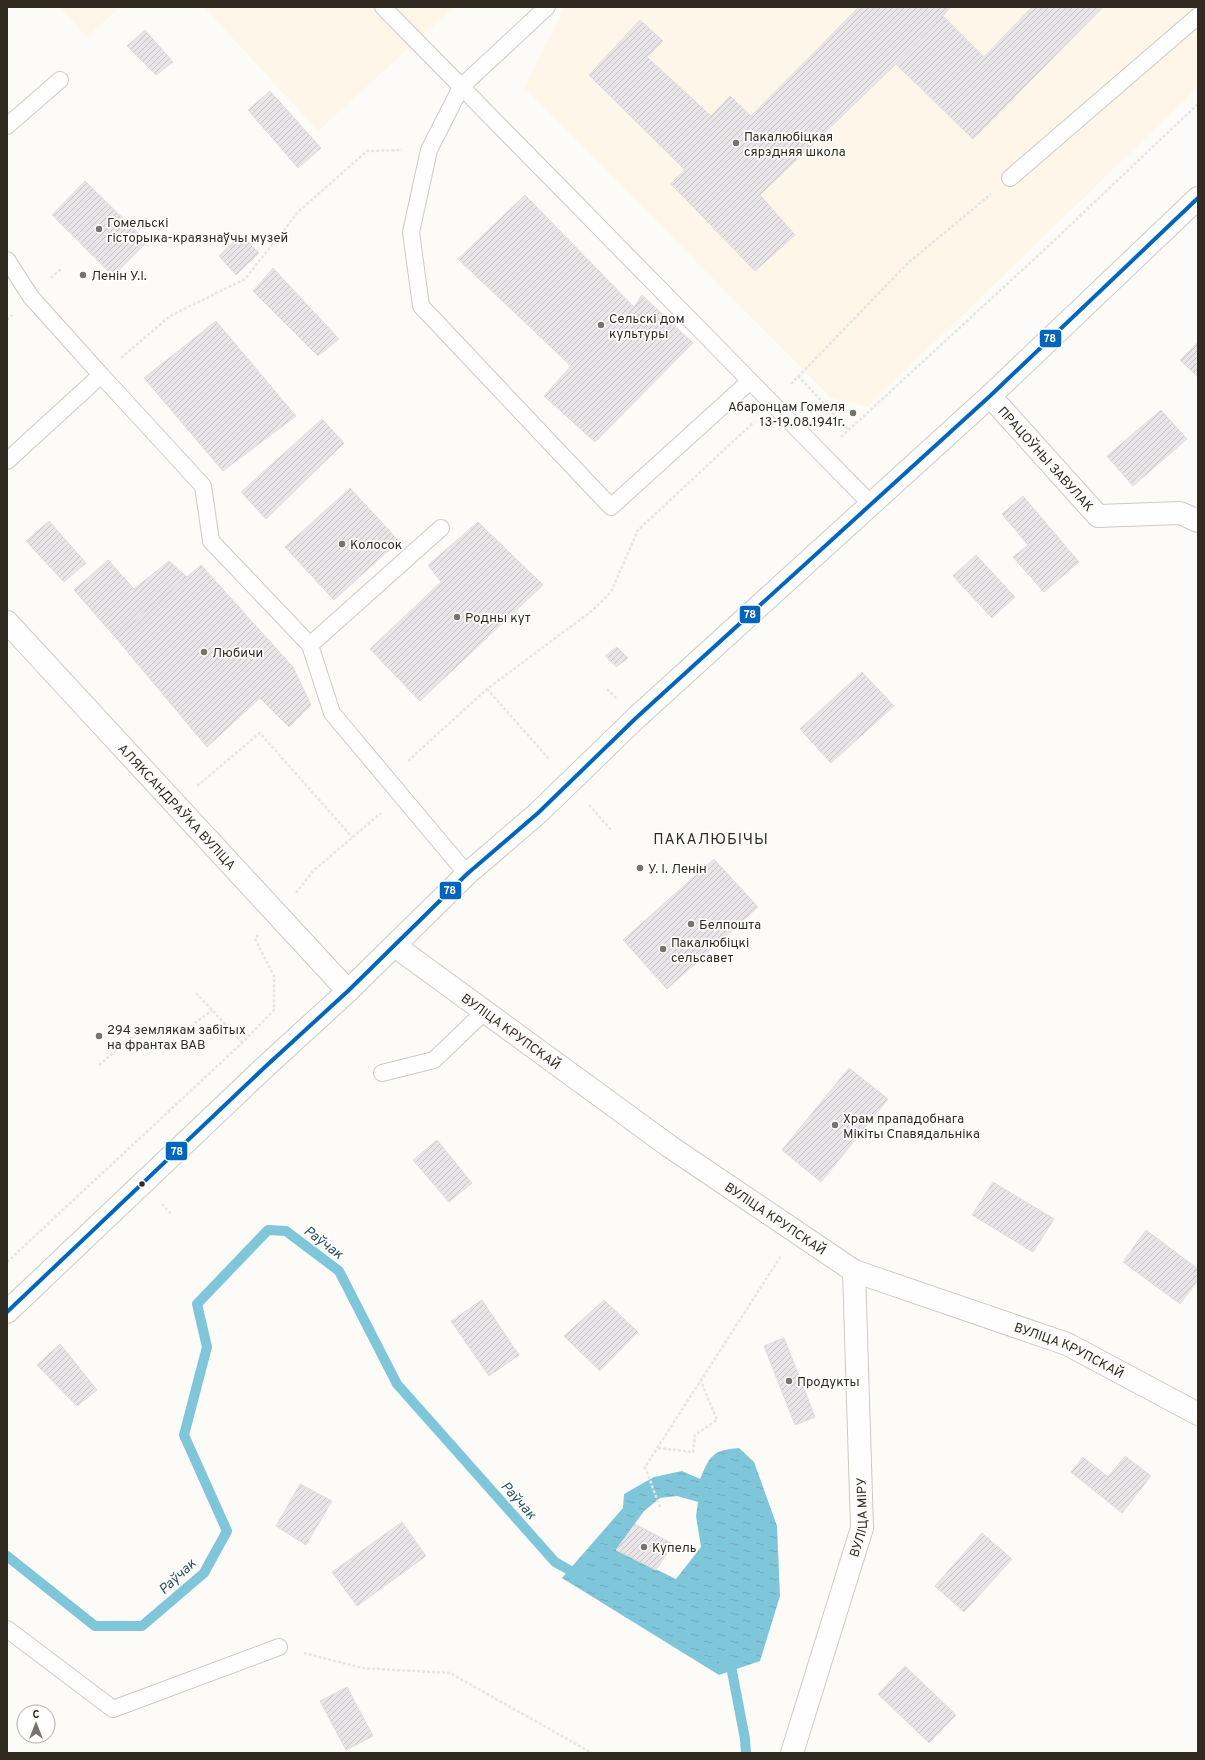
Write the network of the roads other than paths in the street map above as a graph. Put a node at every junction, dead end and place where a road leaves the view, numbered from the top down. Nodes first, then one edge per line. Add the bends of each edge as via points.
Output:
1 (383, 7) edge
2 (547, 7) edge
3 (1198, 16) edge
4 (60, 80) dead end
5 (462, 87) junction
6 (7, 126) edge
7 (1010, 178) road end
8 (1198, 198) edge
9 (7, 260) edge
10 (101, 375) junction
11 (750, 381) junction
12 (990, 396) junction
13 (7, 461) edge
14 (872, 505) junction
15 (1198, 521) edge
16 (441, 528) dead end
17 (7, 622) edge
18 (310, 645) junction
19 (467, 874) junction
20 (395, 946) junction
21 (348, 991) junction
22 (484, 1012) junction
23 (382, 1073) dead end
24 (854, 1271) junction
25 (7, 1312) edge
26 (1198, 1414) edge
27 (7, 1629) edge
28 (279, 1647) road end
29 (792, 1753) edge

1 - 5 lane
2 - 5 lane
3 - 7 lane
4 - 6 lane
5 - 11 lane
5 - 11 lane via 429,150 411,232 421,306 612,507
8 - 12 street
9 - 10 lane via 31,297
10 - 13 lane
10 - 18 lane via 203,486 211,542
11 - 14 lane
12 - 14 street
12 - 15 street, ПРАЦОЎНЫ ЗАВУЛАК via 1098,516 1180,513
14 - 19 street via 636,718 538,813
16 - 18 lane
17 - 21 street, АЛЯКСАНДРАЎКА ВУЛІЦА
18 - 19 lane via 332,712
19 - 20 street
20 - 21 street
20 - 22 street, ВУЛІЦА КРУПСКАЙ
21 - 25 street via 265,1066
22 - 23 lane via 434,1060
22 - 24 street, ВУЛІЦА КРУПСКАЙ via 669,1146
24 - 26 street, ВУЛІЦА КРУПСКАЙ via 1067,1344
24 - 29 street, ВУЛІЦА МІРУ via 862,1528
27 - 28 lane via 113,1709

